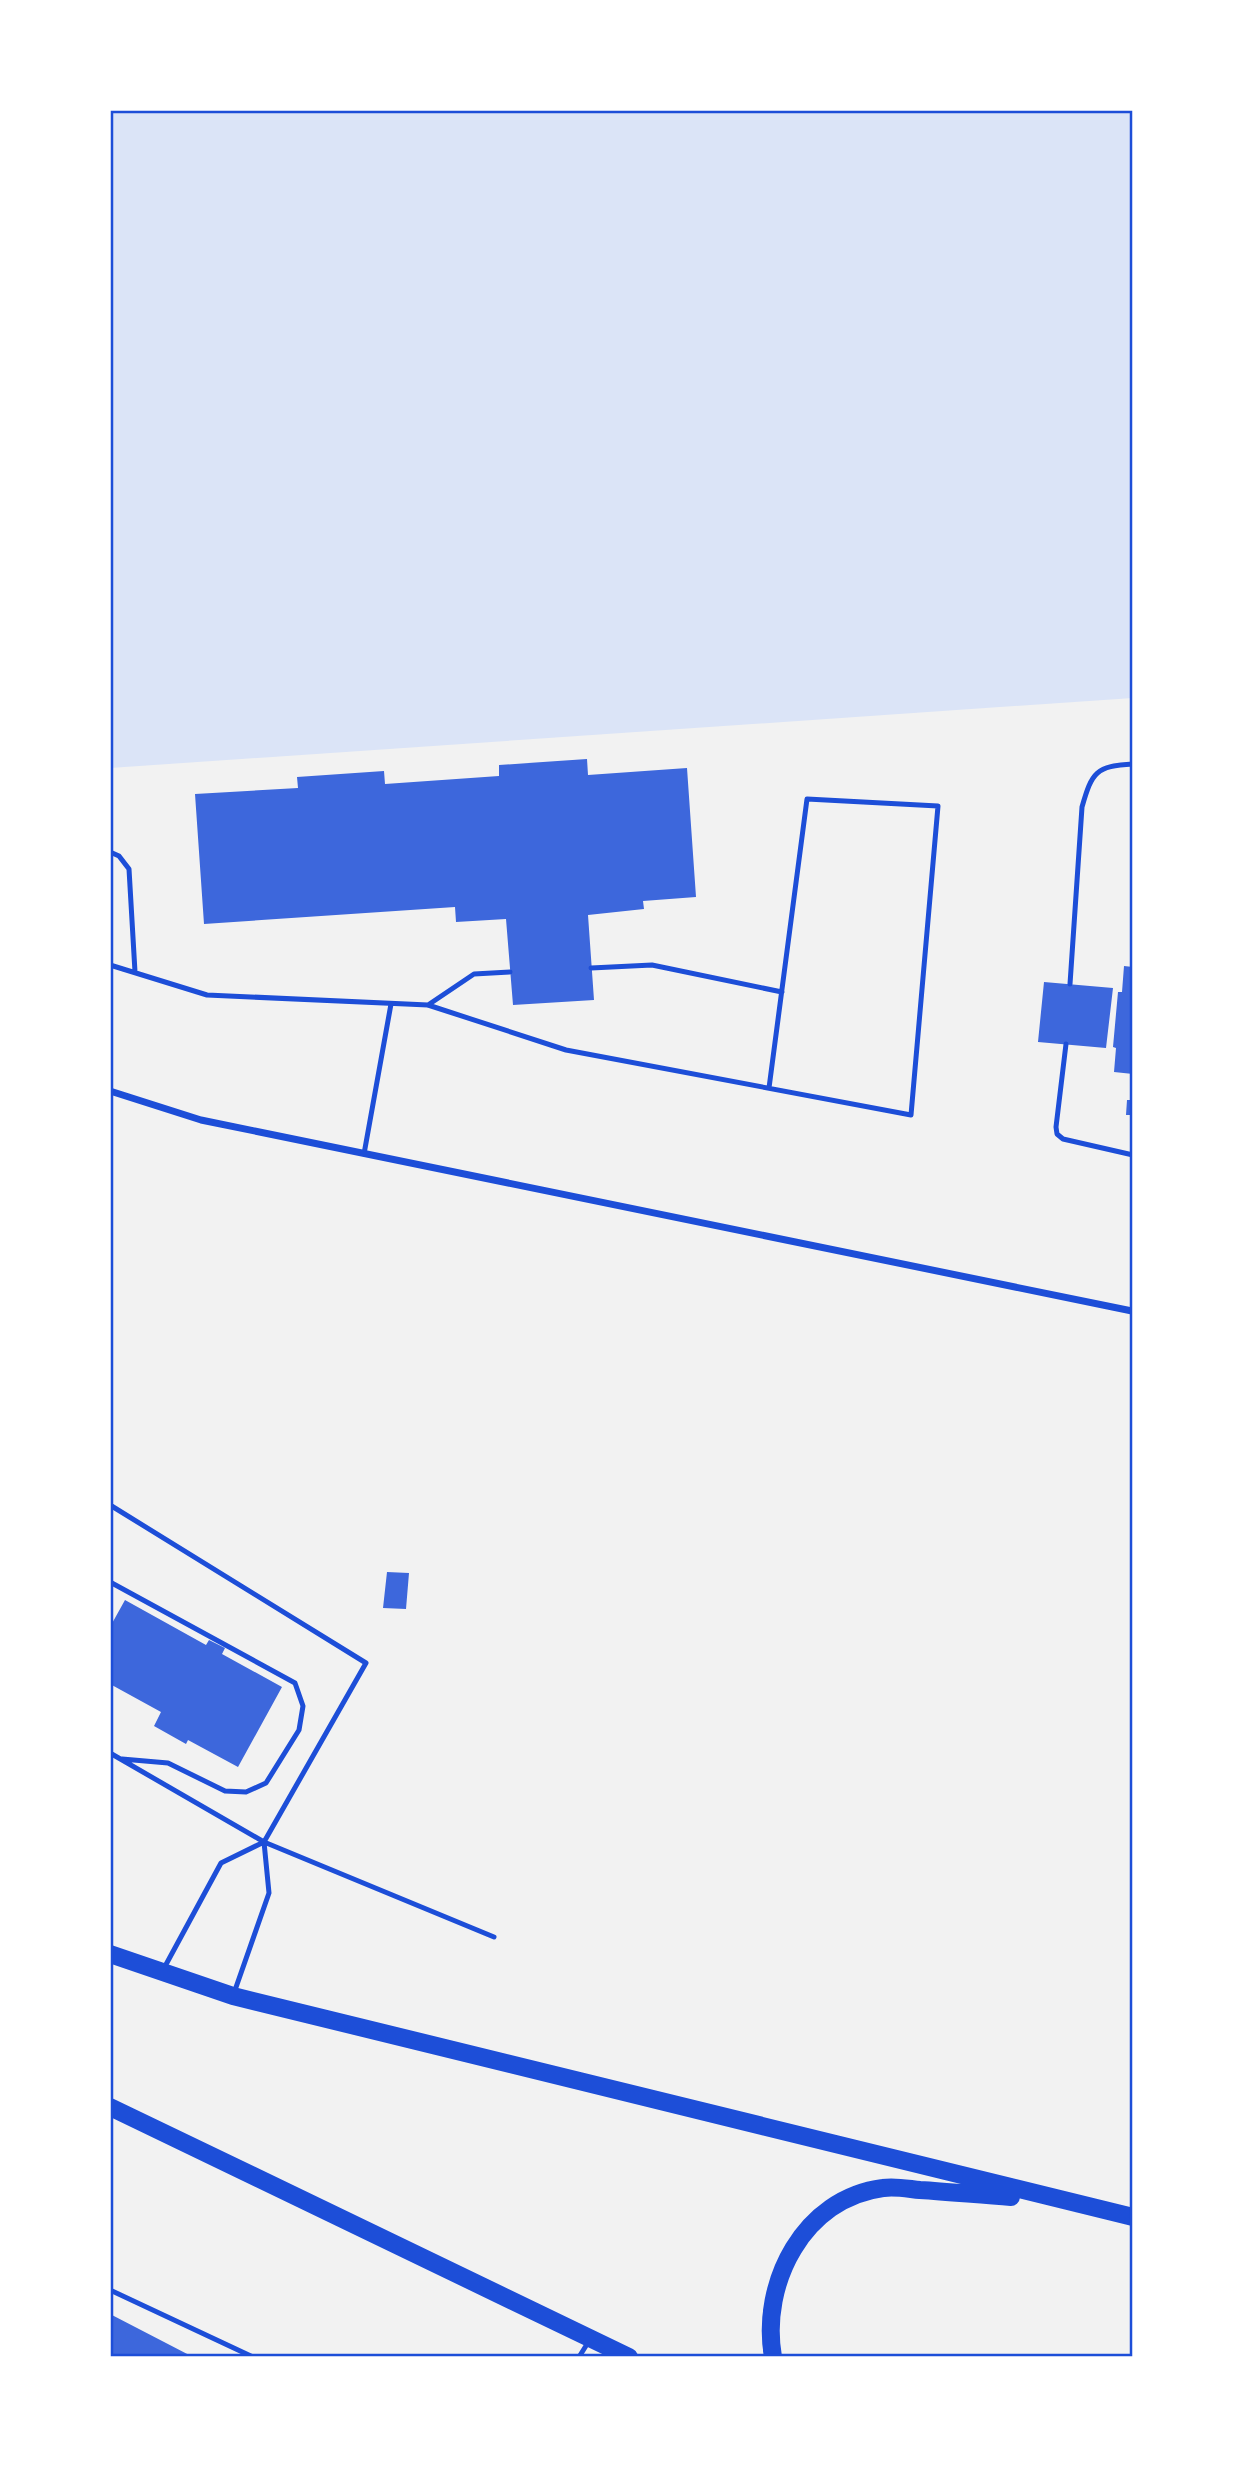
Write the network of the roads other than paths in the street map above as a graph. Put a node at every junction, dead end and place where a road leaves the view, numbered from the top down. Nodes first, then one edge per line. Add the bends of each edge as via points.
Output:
1 (1133, 764) edge
2 (110, 852) edge
3 (110, 965) edge
4 (591, 968) dead end
5 (135, 972) junction
6 (510, 972) dead end
7 (1070, 984) dead end
8 (782, 992) junction
9 (391, 1004) junction
10 (428, 1005) junction
11 (1066, 1044) dead end
12 (769, 1088) junction
13 (110, 1091) edge
14 (364, 1154) junction
15 (1133, 1155) edge
16 (1132, 1310) edge
17 (110, 1505) edge
18 (110, 1582) edge
19 (110, 1753) edge
20 (122, 1759) junction
21 (264, 1842) junction
22 (494, 1937) dead end
23 (110, 1954) edge
24 (163, 1971) junction
25 (233, 1996) junction
26 (112, 2111) edge
27 (1060, 2200) junction
28 (1133, 2217) edge
29 (110, 2290) edge
30 (590, 2338) junction
31 (253, 2357) edge
32 (579, 2357) edge
33 (629, 2357) edge
34 (773, 2357) edge

1 - 7 lane via 1109,765 1095,775 1082,807
2 - 5 lane via 129,869
3 - 5 lane
4 - 8 lane via 652,965
5 - 9 lane via 207,995
6 - 10 lane via 474,974
8 - 12 lane
8 - 12 lane via 807,800 938,806 911,1115
9 - 10 lane
9 - 14 lane
10 - 12 lane via 566,1050
11 - 15 lane via 1058,1135
13 - 14 street via 201,1121
14 - 16 street
17 - 21 lane via 366,1663
18 - 20 lane via 295,1683 303,1706 299,1730 266,1783 246,1791 225,1791 168,1763
19 - 20 lane
20 - 21 lane
21 - 22 lane
21 - 24 lane via 222,1863
21 - 25 lane via 269,1893
23 - 24 main road
24 - 25 main road
25 - 27 main road
26 - 30 main road
27 - 28 main road
27 - 34 main road via 884,2188 852,2197 802,2232 785,2264 771,2322
29 - 31 lane
30 - 32 lane
30 - 33 main road

